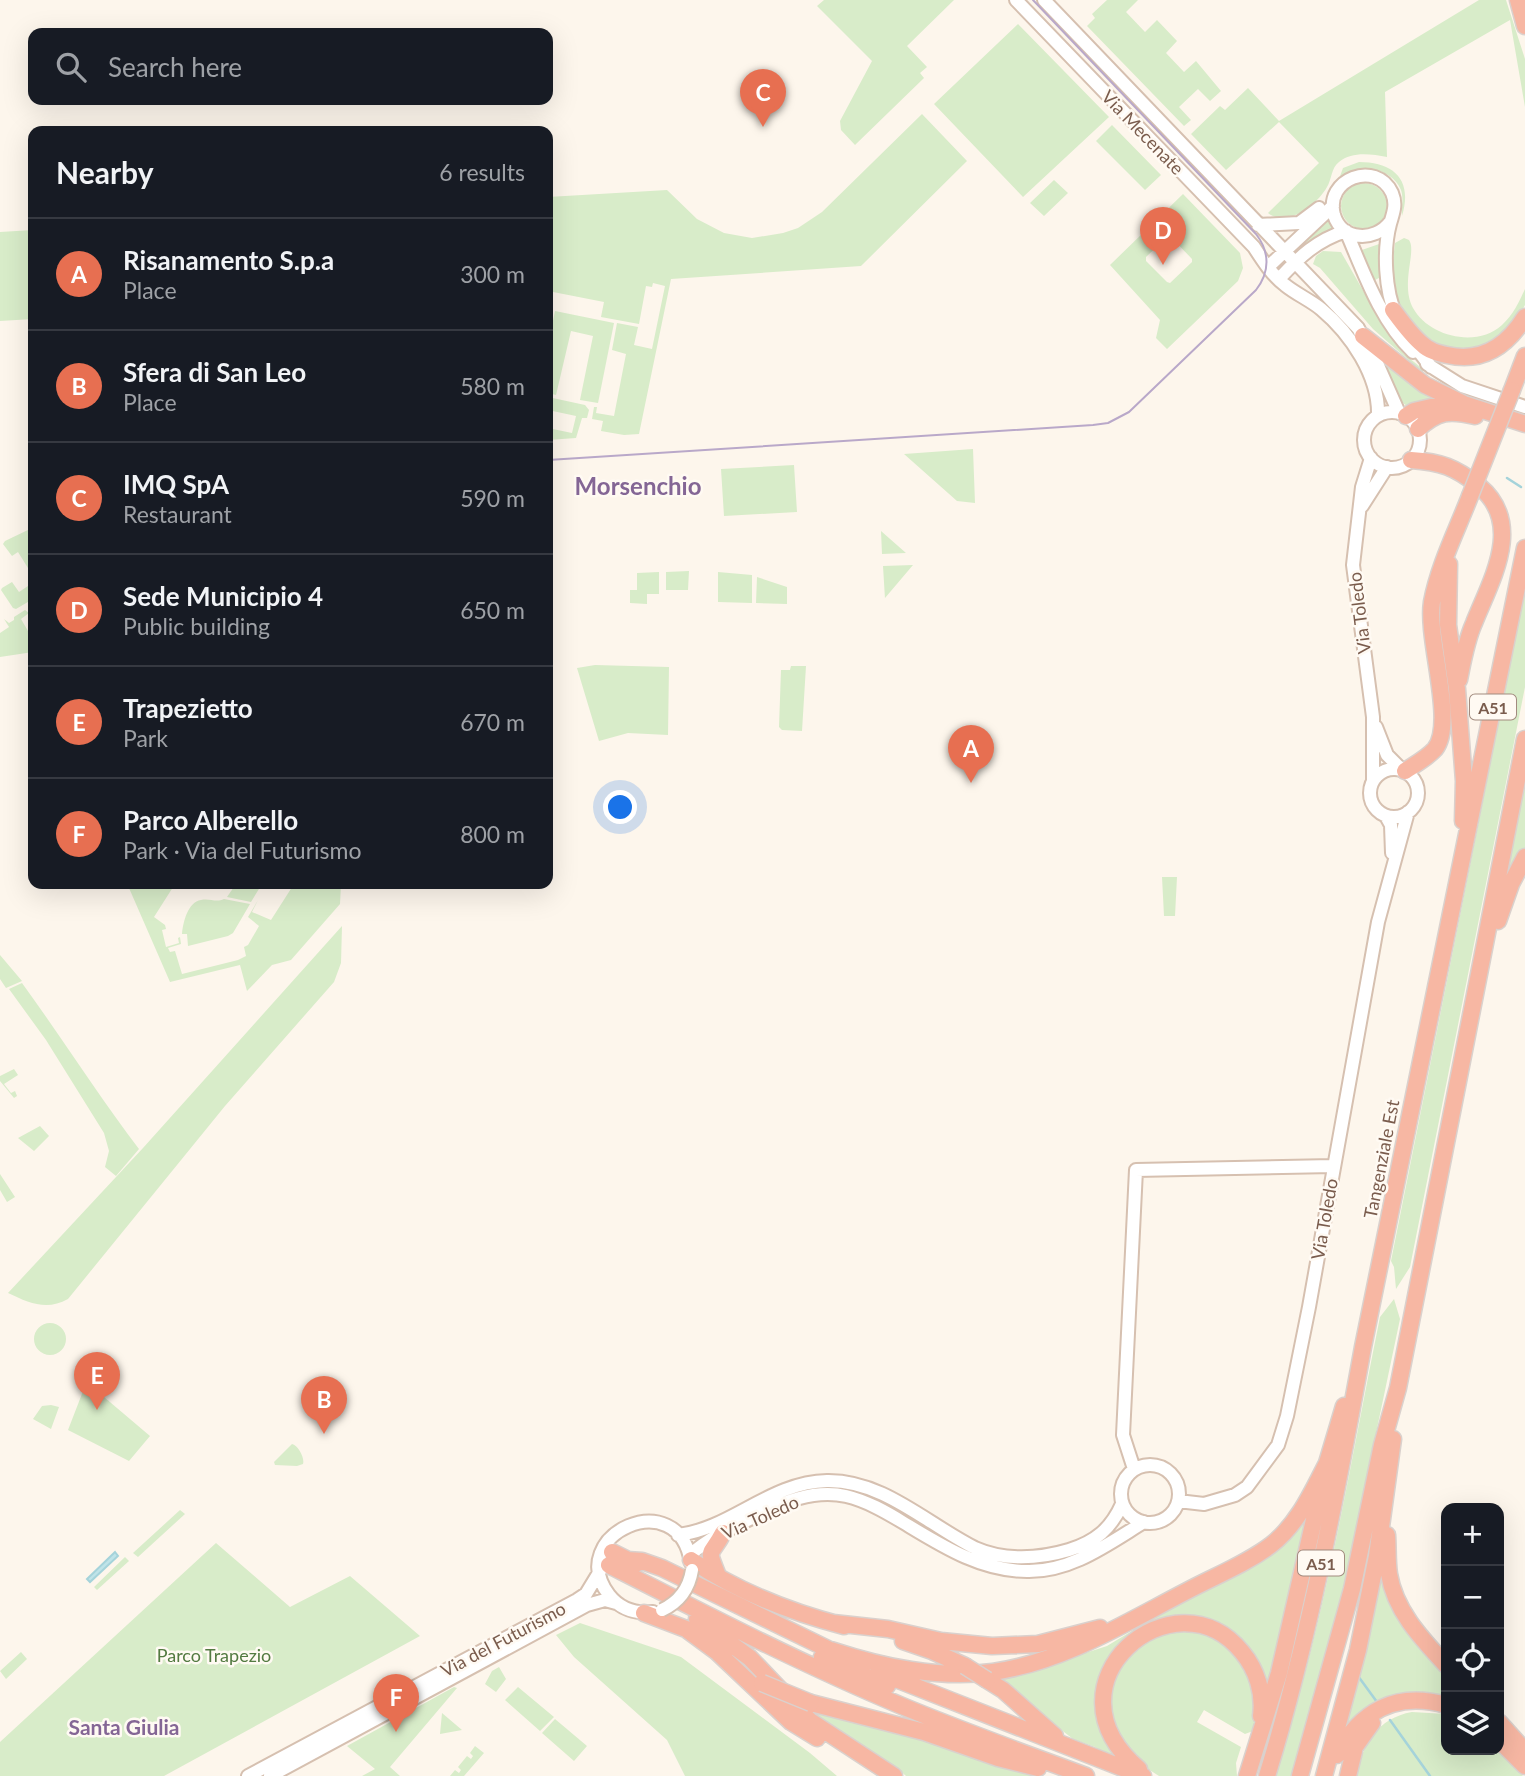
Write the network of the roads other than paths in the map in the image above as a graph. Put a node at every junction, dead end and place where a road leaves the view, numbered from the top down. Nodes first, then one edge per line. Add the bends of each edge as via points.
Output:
1 (1016, 0) edge
2 (1044, 0) edge
3 (1518, 0) edge
4 (1525, 26) edge
5 (1334, 200) junction
6 (1390, 222) junction
7 (1258, 225) junction
8 (1346, 231) junction
9 (1285, 252) junction
10 (1295, 262) junction
11 (1268, 267) junction
12 (1279, 279) junction
13 (1393, 310) junction
14 (1525, 317) edge
15 (1363, 337) junction
16 (1525, 356) edge
17 (1431, 368) junction
18 (1464, 404) junction
19 (1525, 407) edge
20 (1403, 414) junction
21 (1378, 415) junction
22 (1525, 424) edge
23 (1418, 429) junction
24 (1525, 430) edge
25 (1371, 458) junction
26 (1411, 460) junction
27 (1387, 467) junction
28 (1360, 510) junction
29 (1451, 547) junction
30 (1525, 548) edge
31 (1457, 689) junction
32 (1373, 717) junction
33 (1525, 739) edge
34 (1403, 771) junction
35 (1373, 781) junction
36 (1408, 812) junction
37 (1386, 816) junction
38 (1464, 844) junction
39 (1525, 858) edge
40 (1392, 870) junction
41 (1475, 990) junction
42 (1333, 1166) junction
43 (1363, 1347) junction
44 (1398, 1388) junction
45 (1327, 1463) junction
46 (1134, 1469) junction
47 (1388, 1484) junction
48 (1178, 1501) junction
49 (1122, 1504) junction
50 (1144, 1522) junction
51 (718, 1528) junction
52 (678, 1535) junction
53 (609, 1559) junction
54 (691, 1562) junction
55 (718, 1576) junction
56 (646, 1584) junction
57 (616, 1603) junction
58 (1155, 1607) junction
59 (644, 1613) junction
60 (697, 1619) junction
61 (833, 1623) junction
62 (831, 1650) junction
63 (716, 1651) junction
64 (1441, 1659) edge
65 (1406, 1701) junction
66 (1441, 1703) edge
67 (1504, 1719) edge
68 (1504, 1728) edge
69 (1525, 1737) edge
70 (1504, 1745) edge
71 (1078, 1750) junction
72 (1525, 1751) edge
73 (1255, 1753) junction
74 (1525, 1766) edge
75 (1038, 1768) junction
76 (248, 1776) edge
77 (270, 1776) edge
78 (878, 1776) edge
79 (894, 1776) edge
80 (1059, 1776) edge
81 (1086, 1776) edge
82 (1118, 1776) edge
83 (1143, 1776) edge
84 (1150, 1776) edge
85 (1247, 1776) edge
86 (1267, 1776) edge
87 (1300, 1776) edge
88 (1325, 1776) edge
89 (1349, 1776) edge

1 - 11 street, Via Mecenate via 1254,247
2 - 7 street, Via Mecenate
3 - 4 highway
5 - 6 street via 1342,184 1355,176 1377,178 1394,198
5 - 7 street via 1303,222
5 - 8 street via 1336,220
5 - 9 street
6 - 8 street via 1372,236
6 - 13 street via 1387,277
7 - 9 street, Via Mecenate
8 - 10 street via 1325,238
8 - 17 street via 1394,331
9 - 10 street, Via Mecenate
9 - 11 street
10 - 12 street
10 - 15 street, Via Mecenate
11 - 12 street, Via Mecenate
12 - 21 street, Via Mecenate via 1322,310 1359,355 1377,393
13 - 14 highway via 1431,351 1460,358 1497,349
13 - 17 street
15 - 18 highway via 1425,385
15 - 20 street, Via Mecenate
16 - 29 highway, bridge
17 - 19 street via 1462,386
18 - 20 highway
18 - 22 highway
20 - 21 street
20 - 23 street, Via Mecenate
21 - 25 street via 1365,433 1365,448
23 - 24 highway via 1432,416 1448,413
23 - 26 street via 1419,444
25 - 27 street
25 - 28 street, Via Toledo
26 - 27 street
26 - 31 highway via 1448,465 1468,477 1493,501 1503,526 1502,557 1467,643
27 - 28 street
28 - 32 street, Via Toledo via 1353,565
29 - 31 highway via 1448,625
29 - 34 highway via 1432,604 1441,733 1433,751
30 - 38 highway, Tangenziale Est / A51
31 - 38 highway
32 - 34 street via 1387,755
32 - 35 street
33 - 41 highway, A51
34 - 35 street via 1386,770
34 - 36 street via 1415,780 1418,791 1416,804
35 - 37 street via 1372,802
36 - 37 street
36 - 40 street
37 - 40 street via 1391,825
38 - 43 highway, Tangenziale Est / A51
39 - 41 highway via 1507,894
40 - 42 street, Via Toledo
41 - 44 highway, A51
42 - 46 street via 1136,1170 1122,1435
42 - 48 street, Via Toledo via 1309,1307 1278,1446 1247,1487 1235,1495 1204,1504
43 - 45 highway
43 - 86 highway, Tangenziale Est / A51 via 1310,1614
44 - 47 highway
44 - 87 highway, A51 via 1352,1589
45 - 58 highway via 1299,1516 1272,1544
45 - 73 highway via 1279,1673
46 - 48 street via 1152,1465 1170,1472 1179,1488
46 - 49 street via 1122,1485
47 - 64 highway via 1389,1576 1411,1626
47 - 88 highway via 1358,1650
48 - 50 street via 1163,1520
49 - 50 street
49 - 51 street via 1108,1530 1094,1540 1051,1555 1009,1556 977,1549 870,1488 839,1481 809,1482 776,1492
50 - 51 street, Via Toledo via 1067,1566 1029,1572 982,1564 864,1501 845,1496 822,1494 789,1501
51 - 52 street, Via Toledo
51 - 54 street, Via Toledo
51 - 55 highway via 710,1554
52 - 53 street via 665,1525 643,1521 622,1527
52 - 54 street
53 - 56 highway
53 - 57 street via 604,1586
53 - 62 highway via 663,1568
53 - 76 street, Via del Futurismo via 591,1588 577,1600
53 - 82 highway via 862,1675
54 - 55 highway
54 - 59 street, bridge via 681,1597 662,1610
55 - 61 highway via 753,1595
56 - 60 highway via 665,1602
56 - 81 highway via 902,1706
57 - 59 street
57 - 77 street, Via del Futurismo via 605,1600 587,1605
58 - 61 highway via 1094,1630 1038,1644 941,1641
58 - 62 highway via 1062,1654 992,1672 906,1670
59 - 63 highway via 686,1629
60 - 75 highway via 840,1689
60 - 79 highway via 750,1658 810,1721
61 - 71 highway, bridge via 932,1651 965,1666
62 - 71 highway
63 - 75 highway, bridge via 762,1683 811,1703
63 - 78 highway via 791,1722
65 - 66 highway
65 - 88 highway via 1376,1710 1362,1720 1348,1734
65 - 89 highway via 1364,1732 1352,1756
67 - 69 highway
68 - 72 highway
70 - 74 highway
71 - 83 highway
73 - 84 highway via 1262,1708 1260,1685 1250,1662 1235,1643 1214,1630 1191,1624 1165,1625 1143,1633 1122,1650 1106,1679 1103,1713 1109,1734 1121,1754
73 - 85 highway
75 - 80 highway

